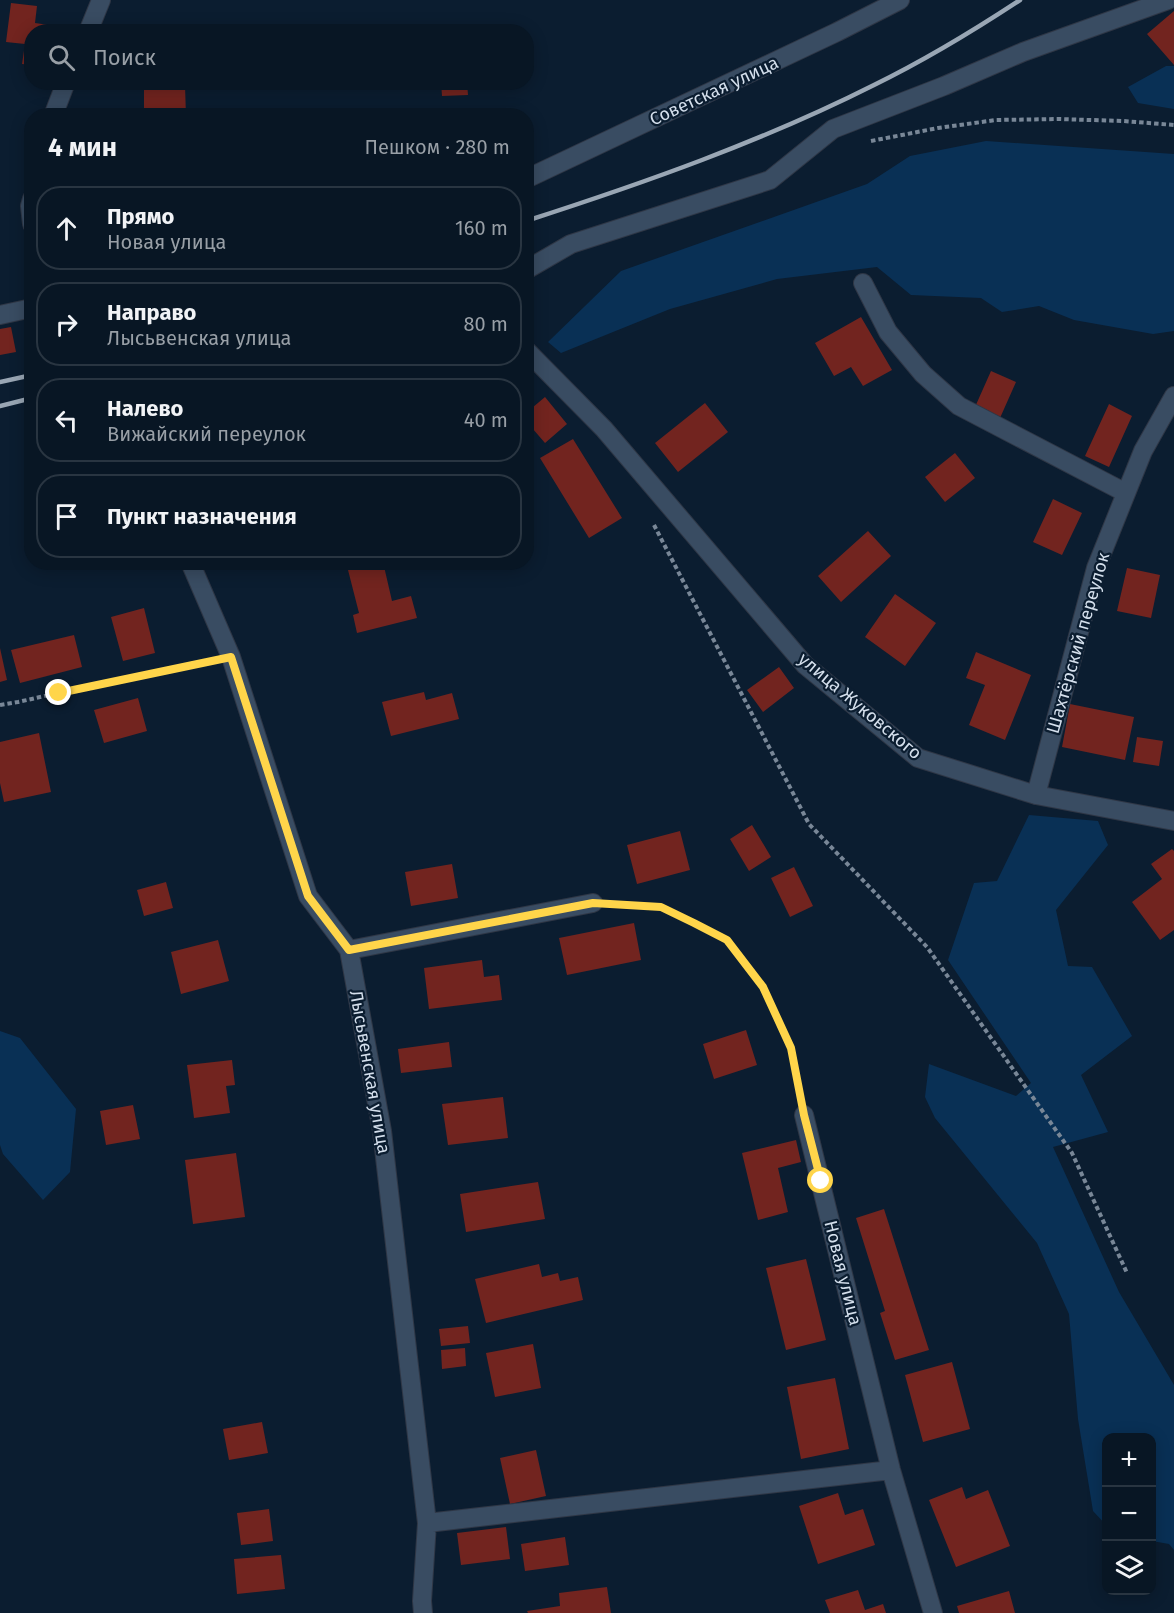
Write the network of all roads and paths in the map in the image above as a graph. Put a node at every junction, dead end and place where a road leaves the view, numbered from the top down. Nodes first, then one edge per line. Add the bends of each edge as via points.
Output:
1 (101, 0) edge
2 (900, 0) edge
3 (1168, 0) edge
4 (91, 24) edge
5 (63, 90) edge
6 (56, 108) edge
7 (1174, 126) edge
8 (860, 143) dead end
9 (534, 175) edge
10 (534, 265) edge
11 (863, 283) dead end
12 (24, 310) edge
13 (0, 315) edge
14 (534, 358) edge
15 (1174, 396) edge
16 (1126, 493) junction
17 (654, 524) dead end
18 (193, 570) edge
19 (231, 657) junction
20 (0, 705) edge
21 (1036, 795) junction
22 (1174, 821) edge
23 (593, 903) joint
24 (349, 950) junction
25 (804, 1115) joint
26 (1127, 1273) dead end
27 (891, 1470) junction
28 (427, 1523) junction
29 (423, 1613) edge
30 (933, 1613) edge

1 - 4 street
2 - 9 street, Советская улица
3 - 10 street via 1023,52 833,129 770,180 571,244
5 - 6 street
7 - 8 path via 1124,121 996,120
11 - 16 street via 888,332 922,374 959,406
12 - 13 street
14 - 21 street, улица Жуковского via 604,429 805,665 918,758
15 - 16 street, Шахтёрский переулок via 1143,451
16 - 21 street, Шахтёрский переулок via 1096,568
17 - 26 path via 809,824 927,946 1072,1153
18 - 19 street, Лысьвенская улица
19 - 20 path
19 - 24 street, Лысьвенская улица via 308,896
21 - 22 street, улица Жуковского
23 - 24 street
23 - 25 path via 661,907 727,940 763,987 791,1048
24 - 28 street, Лысьвенская улица via 382,1131
25 - 27 street, Новая улица
27 - 28 street
27 - 30 street, Новая улица
28 - 29 street, Лысьвенская улица

